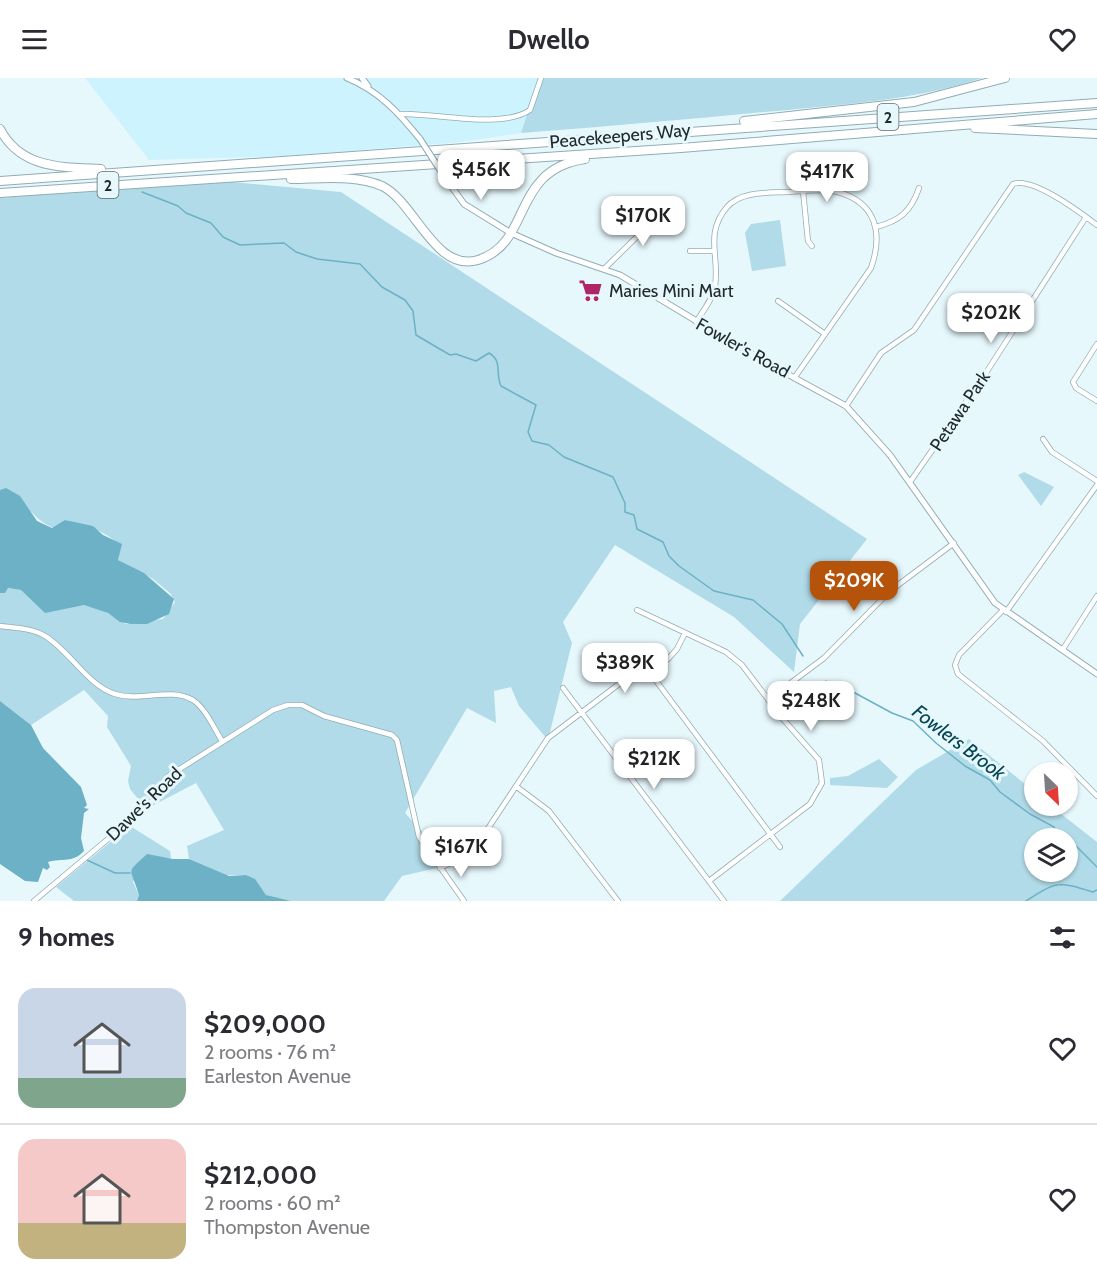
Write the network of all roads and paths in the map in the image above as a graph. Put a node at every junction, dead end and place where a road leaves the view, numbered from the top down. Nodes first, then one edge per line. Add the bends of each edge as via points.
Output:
1 (347, 78) edge
2 (362, 78) edge
3 (541, 78) edge
4 (1005, 78) edge
5 (371, 90) junction
6 (1097, 103) edge
7 (400, 114) junction
8 (1097, 114) edge
9 (923, 127) junction
10 (0, 129) edge
11 (678, 131) junction
12 (1097, 134) edge
13 (681, 147) junction
14 (141, 171) junction
15 (255, 176) junction
16 (0, 181) edge
17 (919, 188) dead end
18 (803, 191) junction
19 (0, 193) edge
20 (659, 209) dead end
21 (1086, 217) junction
22 (1097, 225) edge
23 (876, 227) junction
24 (511, 233) junction
25 (812, 246) dead end
26 (690, 251) dead end
27 (713, 251) junction
28 (604, 269) junction
29 (778, 302) dead end
30 (696, 322) junction
31 (825, 334) junction
32 (1097, 344) edge
33 (795, 377) junction
34 (1097, 402) edge
35 (846, 406) junction
36 (1043, 439) dead end
37 (1097, 481) edge
38 (910, 482) junction
39 (1097, 485) edge
40 (954, 543) junction
41 (1097, 596) edge
42 (637, 610) dead end
43 (1005, 611) junction
44 (0, 626) edge
45 (685, 633) junction
46 (1063, 649) junction
47 (648, 670) junction
48 (1097, 674) edge
49 (563, 688) dead end
50 (768, 700) junction
51 (581, 712) junction
52 (222, 741) junction
53 (517, 787) junction
54 (1097, 796) edge
55 (771, 834) junction
56 (780, 847) dead end
57 (440, 868) junction
58 (709, 881) junction
59 (34, 901) edge
60 (464, 901) edge
61 (618, 901) edge
62 (724, 901) edge

1 - 5 street, Fowler's Road
2 - 5 street
3 - 7 street via 530,110 519,115 464,120 424,113
4 - 11 highway via 914,102
5 - 7 street, Fowler's Road
6 - 11 highway, Peacekeepers Way / 2
7 - 24 street, Fowler's Road, bridge via 464,204
8 - 9 highway, Peacekeepers Way / 2
9 - 12 highway
9 - 13 highway, Peacekeepers Way / 2
10 - 14 highway via 18,152 39,164
11 - 14 highway, Peacekeepers Way / 2
13 - 15 highway, Peacekeepers Way / 2
13 - 24 highway via 577,160 555,168 532,189
14 - 16 highway, Peacekeepers Way / 2
15 - 19 highway, Peacekeepers Way / 2
15 - 24 highway via 347,179 379,185 401,200 441,251 460,261 487,256
17 - 23 street via 902,218
18 - 23 street via 837,192 857,201
18 - 25 street via 808,241
18 - 27 street via 742,197 728,205 717,221
20 - 28 street via 653,221
21 - 22 street
21 - 35 street via 1026,182 1011,186 914,330 881,353
21 - 38 street, Petawa Park
23 - 31 street via 877,250 871,268
24 - 28 street, Fowler's Road
26 - 27 street
27 - 30 street via 715,288
28 - 30 street, Fowler's Road
29 - 31 street
30 - 33 street, Fowler's Road
31 - 33 street
32 - 34 street via 1073,381 1076,388
33 - 35 street, Fowler's Road
35 - 38 street, Fowler's Road
36 - 37 street via 1052,452
38 - 40 street, Fowler's Road
39 - 43 street
40 - 43 street, Fowler's Road via 990,597
40 - 50 street via 890,591 833,650
41 - 46 street
42 - 45 street
43 - 46 street, Fowler's Road
43 - 54 street via 961,652 956,662 958,674 1043,741
44 - 52 street via 45,636 114,694 190,699 203,711
45 - 47 street via 672,656
45 - 50 street via 731,656
46 - 48 street, Fowler's Road
47 - 51 street via 619,684
47 - 55 street
49 - 51 street
50 - 55 street via 814,753 822,776 816,798
51 - 53 street via 548,738
51 - 58 street
52 - 57 street, Dawe's Road via 273,710 295,704 392,735 397,740 419,837
52 - 59 street, Dawe's Road via 167,777 151,803
53 - 57 street via 474,848
53 - 61 street via 549,811
55 - 56 street
55 - 58 street
57 - 60 street
58 - 62 street

